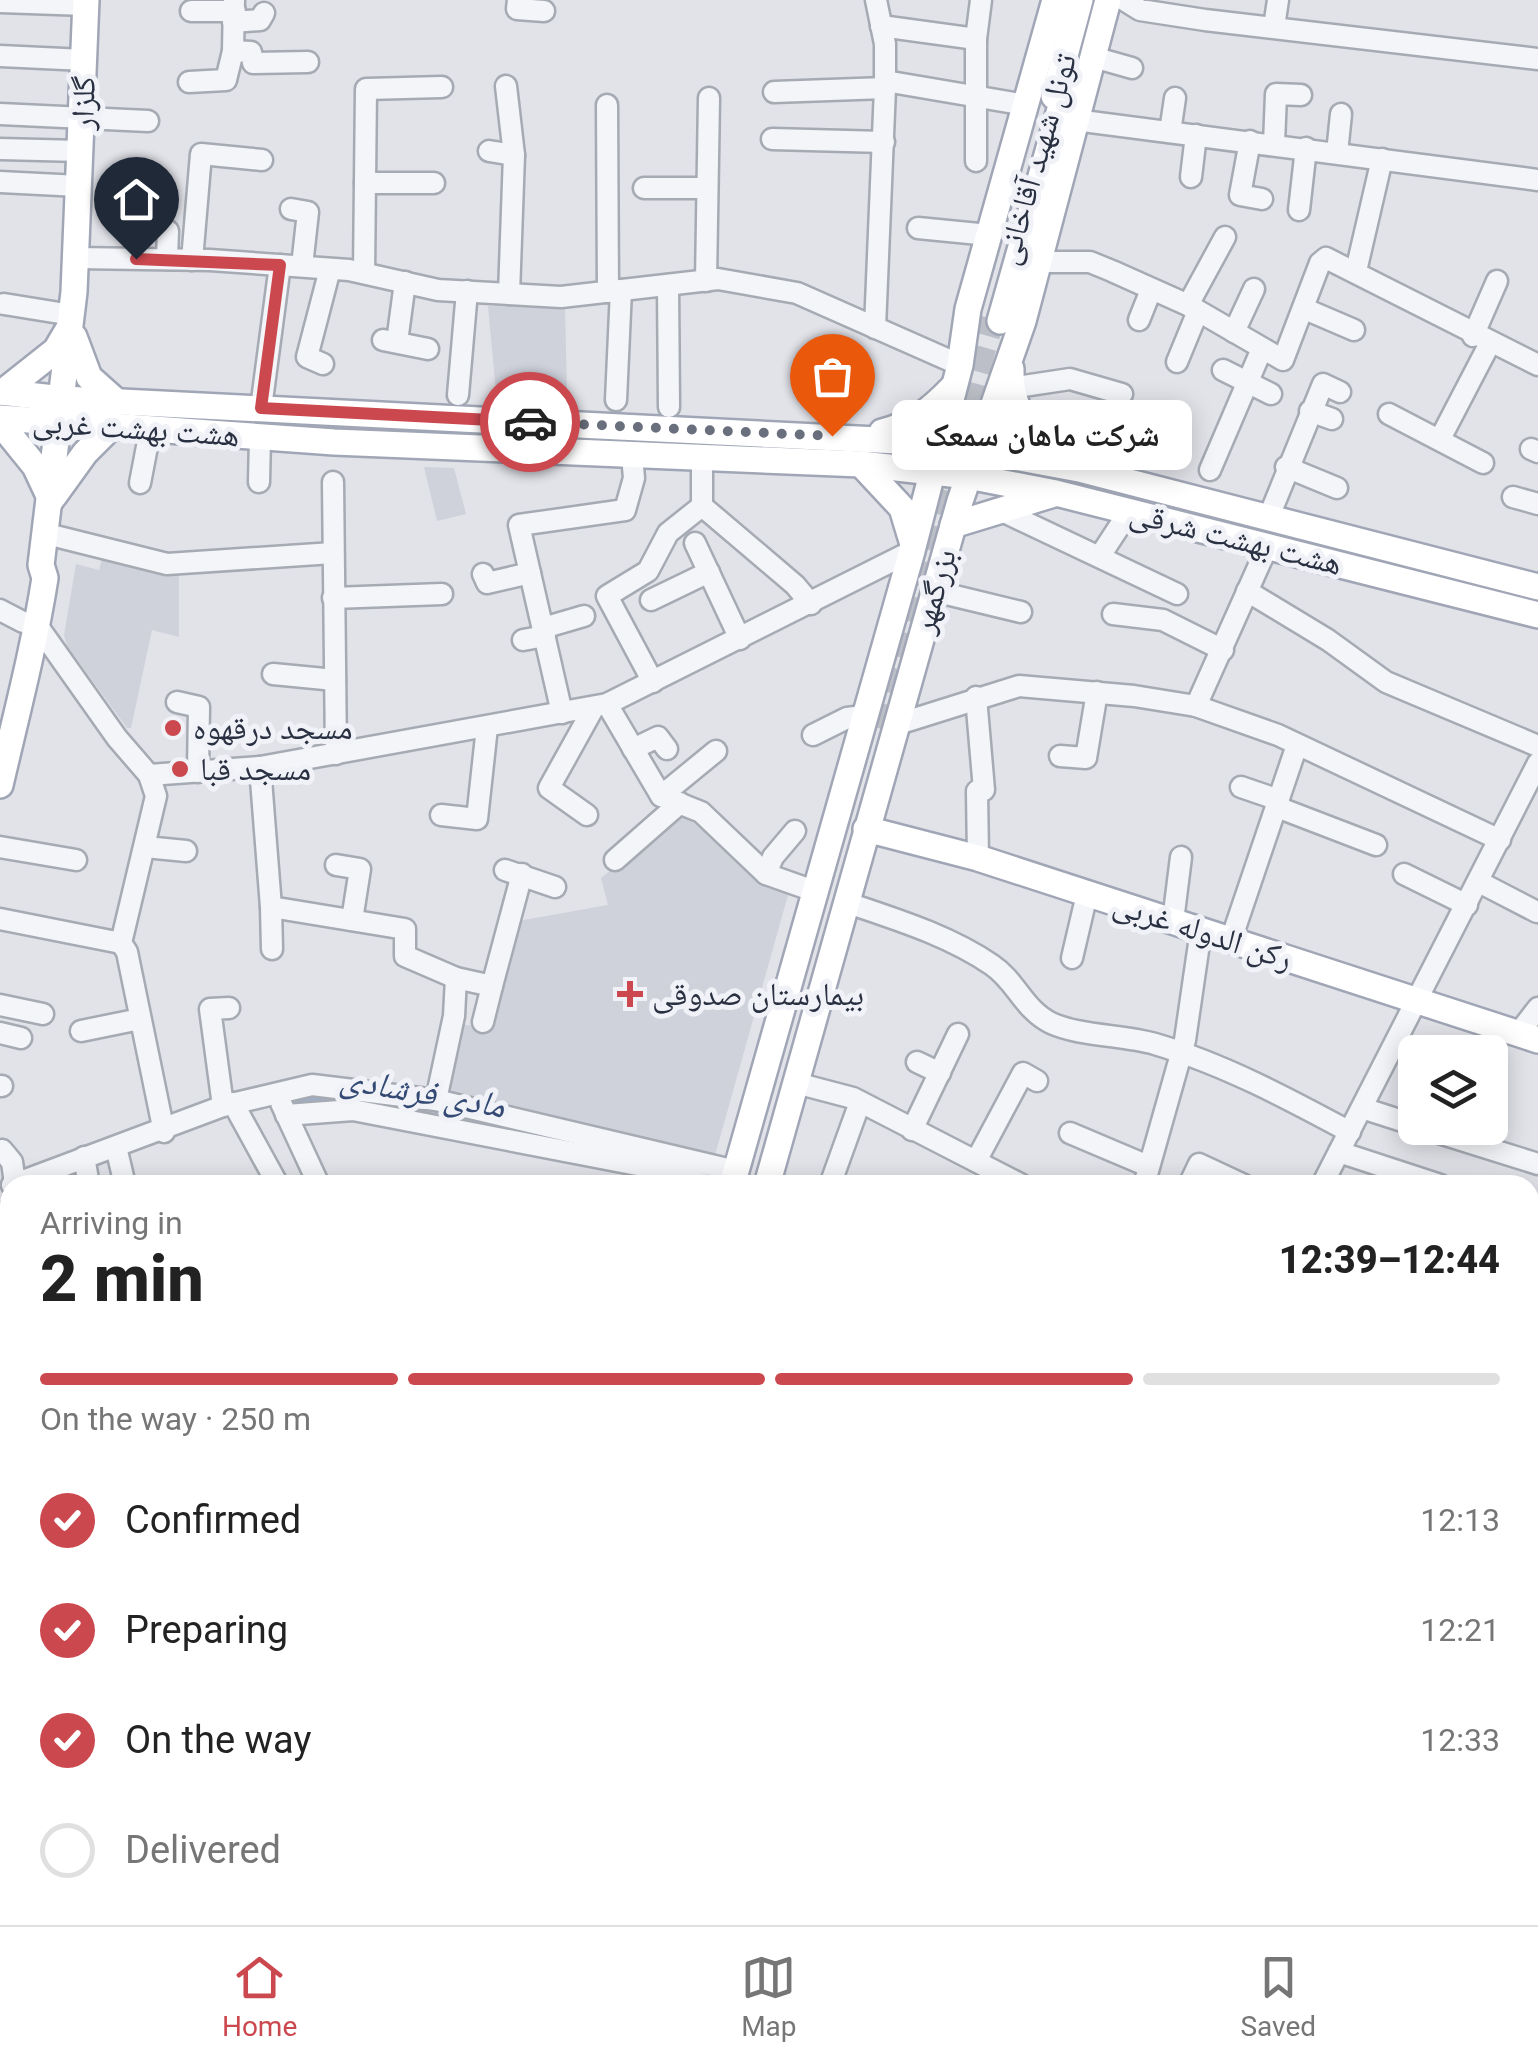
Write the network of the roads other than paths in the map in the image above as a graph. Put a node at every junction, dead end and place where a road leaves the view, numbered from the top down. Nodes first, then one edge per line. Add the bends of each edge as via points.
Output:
1 (518, 0) edge
2 (876, 0) edge
3 (982, 0) edge
4 (1055, 0) edge
5 (1080, 0) edge
6 (1092, 0) edge
7 (1108, 0) edge
8 (1124, 0) edge
9 (1278, 0) edge
10 (0, 2) edge
11 (86, 2) edge
12 (190, 11) dead end
13 (234, 11) edge
14 (544, 11) dead end
15 (264, 14) dead end
16 (880, 26) junction
17 (1274, 27) junction
18 (976, 39) junction
19 (233, 51) junction
20 (0, 56) edge
21 (1092, 57) junction
22 (1538, 59) edge
23 (84, 60) junction
24 (308, 62) dead end
25 (1132, 68) dead end
26 (189, 82) dead end
27 (885, 85) junction
28 (506, 86) dead end
29 (442, 87) dead end
30 (774, 92) dead end
31 (978, 96) junction
32 (1301, 96) dead end
33 (709, 98) dead end
34 (1176, 98) dead end
35 (607, 105) dead end
36 (1026, 105) junction
37 (0, 114) edge
38 (1341, 114) dead end
39 (83, 118) junction
40 (1075, 120) junction
41 (148, 121) dead end
42 (1170, 132) junction
43 (1196, 135) junction
44 (772, 139) dead end
45 (1250, 141) junction
46 (884, 142) junction
47 (1274, 144) junction
48 (1306, 148) junction
49 (0, 149) edge
50 (81, 151) junction
51 (489, 151) dead end
52 (1337, 152) junction
53 (514, 155) junction
54 (1382, 158) junction
55 (262, 160) dead end
56 (976, 161) dead end
57 (1190, 177) dead end
58 (1538, 180) edge
59 (0, 182) edge
60 (366, 183) junction
61 (434, 183) dead end
62 (79, 186) junction
63 (644, 188) dead end
64 (708, 188) junction
65 (1262, 200) dead end
66 (291, 209) dead end
67 (1300, 210) dead end
68 (918, 228) dead end
69 (168, 232) dead end
70 (989, 235) junction
71 (1224, 237) dead end
72 (76, 258) junction
73 (167, 259) junction
74 (192, 260) junction
75 (1036, 262) junction
76 (280, 265) junction
77 (302, 266) junction
78 (330, 268) junction
79 (1356, 271) junction
80 (364, 273) junction
81 (706, 280) junction
82 (1497, 281) dead end
83 (405, 282) junction
84 (668, 285) junction
85 (1150, 290) junction
86 (1254, 290) dead end
87 (614, 291) junction
88 (467, 292) junction
89 (510, 294) junction
90 (4, 304) dead end
91 (1193, 308) junction
92 (1305, 309) junction
93 (996, 318) junction
94 (72, 319) junction
95 (1139, 320) dead end
96 (875, 328) junction
97 (1354, 330) dead end
98 (1234, 332) junction
99 (1481, 340) junction
100 (1011, 347) junction
101 (428, 349) dead end
102 (1261, 351) junction
103 (1177, 362) dead end
104 (323, 364) dead end
105 (1538, 365) edge
106 (1223, 370) dead end
107 (958, 374) junction
108 (1246, 382) junction
109 (1010, 388) junction
110 (2, 392) edge
111 (1340, 392) dead end
112 (1122, 394) dead end
113 (1270, 394) dead end
114 (458, 395) dead end
115 (616, 400) dead end
116 (669, 407) dead end
117 (261, 408) junction
118 (62, 411) junction
119 (1310, 411) junction
120 (1389, 414) dead end
121 (114, 415) junction
122 (1332, 419) dead end
123 (0, 421) edge
124 (150, 430) junction
125 (863, 436) junction
126 (1146, 437) dead end
127 (260, 438) junction
128 (1440, 439) junction
129 (938, 444) junction
130 (978, 449) junction
131 (632, 456) junction
132 (702, 460) junction
133 (1483, 463) dead end
134 (861, 464) junction
135 (1286, 468) junction
136 (1083, 470) junction
137 (1210, 470) dead end
138 (931, 471) junction
139 (968, 476) junction
140 (259, 482) dead end
141 (333, 482) dead end
142 (140, 483) dead end
143 (1337, 488) dead end
144 (1056, 493) junction
145 (1513, 497) dead end
146 (52, 500) junction
147 (1538, 504) edge
148 (702, 506) junction
149 (1130, 510) junction
150 (1002, 512) junction
151 (1268, 519) junction
152 (953, 525) junction
153 (47, 534) junction
154 (695, 543) dead end
155 (1268, 546) junction
156 (912, 548) junction
157 (333, 554) junction
158 (1100, 556) junction
159 (709, 572) junction
160 (530, 573) junction
161 (495, 575) dead end
162 (1538, 587) edge
163 (934, 590) junction
164 (1247, 590) junction
165 (442, 594) dead end
166 (1177, 594) dead end
167 (333, 598) junction
168 (651, 600) dead end
169 (810, 604) junction
170 (1021, 612) dead end
171 (1113, 614) dead end
172 (1538, 615) edge
173 (584, 616) dead end
174 (20, 619) edge
175 (544, 632) junction
176 (740, 639) junction
177 (522, 640) dead end
178 (1223, 650) junction
179 (273, 674) dead end
180 (334, 680) junction
181 (652, 682) junction
182 (10, 692) edge
183 (1097, 692) junction
184 (976, 697) junction
185 (177, 702) dead end
186 (601, 706) junction
187 (1196, 706) junction
188 (562, 713) junction
189 (863, 716) junction
190 (895, 725) junction
191 (486, 726) junction
192 (813, 735) dead end
193 (1296, 744) junction
194 (1538, 746) edge
195 (634, 749) junction
196 (667, 749) dead end
197 (716, 751) dead end
198 (336, 754) junction
199 (1060, 756) dead end
200 (1538, 764) edge
201 (260, 767) junction
202 (198, 772) junction
203 (149, 775) junction
204 (0, 785) edge
205 (1241, 786) dead end
206 (1530, 798) edge
207 (670, 800) junction
208 (1278, 804) junction
209 (440, 815) dead end
210 (588, 815) dead end
211 (866, 829) junction
212 (795, 831) dead end
213 (1500, 840) junction
214 (1376, 845) dead end
215 (0, 847) edge
216 (145, 847) junction
217 (186, 851) dead end
218 (1181, 857) dead end
219 (978, 858) junction
220 (76, 860) dead end
221 (614, 860) dead end
222 (336, 865) dead end
223 (766, 874) junction
224 (1404, 874) dead end
225 (1479, 882) junction
226 (554, 887) dead end
227 (1088, 894) junction
228 (812, 901) junction
229 (1467, 904) junction
230 (271, 907) junction
231 (844, 910) junction
232 (1537, 912) edge
233 (0, 919) edge
234 (352, 920) junction
235 (1172, 921) junction
236 (1202, 930) junction
237 (1231, 940) junction
238 (121, 943) junction
239 (272, 948) dead end
240 (1072, 958) dead end
241 (456, 978) junction
242 (492, 986) junction
243 (1418, 1001) junction
244 (0, 1005) edge
245 (228, 1008) dead end
246 (1538, 1008) edge
247 (43, 1014) dead end
248 (140, 1019) junction
249 (483, 1022) dead end
250 (81, 1030) dead end
251 (0, 1033) edge
252 (958, 1034) dead end
253 (1528, 1037) edge
254 (22, 1038) dead end
255 (1181, 1052) junction
256 (917, 1062) dead end
257 (940, 1073) junction
258 (1037, 1081) dead end
259 (796, 1082) junction
260 (312, 1084) junction
261 (276, 1092) junction
262 (436, 1100) junction
263 (860, 1102) junction
264 (1362, 1108) junction
265 (233, 1109) junction
266 (323, 1110) junction
267 (286, 1115) junction
268 (1398, 1120) edge
269 (912, 1130) junction
270 (164, 1132) junction
271 (1350, 1132) junction
272 (1070, 1133) dead end
273 (1477, 1145) edge
274 (2, 1150) dead end
275 (1339, 1152) junction
276 (976, 1160) junction
277 (1538, 1164) edge
278 (121, 1166) edge
279 (87, 1172) edge
280 (13, 1175) edge
281 (272, 1175) edge
282 (314, 1175) edge
283 (676, 1175) edge
284 (723, 1175) edge
285 (735, 1175) edge
286 (770, 1175) edge
287 (834, 1175) edge
288 (1004, 1175) edge
289 (1146, 1175) edge
290 (1193, 1175) edge
291 (1222, 1175) edge
292 (1327, 1175) edge
293 (1409, 1175) edge

1 - 14 street via 517,8
2 - 16 street
3 - 18 street
4 - 36 main road, بزرگمهر
5 - 93 main road, تونل شهید آقاخانی
6 - 93 main road, بزرگمهر
7 - 21 main road, بزرگمهر
8 - 17 street via 1140,10
9 - 17 street
10 - 11 street
11 - 23 main road, گلزار
12 - 13 street
13 - 15 street via 260,20
13 - 19 street
16 - 18 street
16 - 27 street
17 - 22 street
18 - 31 street
19 - 24 street via 251,52 253,63
19 - 26 street via 226,80
20 - 23 street
21 - 25 street
21 - 40 main road, بزرگمهر
23 - 39 main road, گلزار
27 - 30 street
27 - 31 street
27 - 46 street
28 - 53 street
29 - 60 street via 366,89
31 - 36 street
31 - 56 street
32 - 47 street via 1276,94
33 - 64 street
34 - 42 street
35 - 87 street
36 - 70 main road, بزرگمهر
37 - 39 street
38 - 52 street
39 - 41 street
39 - 50 main road, گلزار
40 - 42 street
40 - 75 main road, بزرگمهر
42 - 43 street
43 - 45 street
43 - 57 street
44 - 46 street
45 - 47 street
45 - 65 street via 1240,195
46 - 96 street
47 - 48 street
48 - 52 street
48 - 67 street
49 - 50 street
50 - 62 main road, گلزار
51 - 53 street
52 - 54 street
53 - 89 street
54 - 58 street
54 - 79 street
55 - 74 street via 201,154
59 - 62 street
60 - 61 street
60 - 80 street
62 - 72 main road, گلزار
63 - 64 street
64 - 81 street
66 - 77 street via 308,212
68 - 70 street
69 - 73 street
70 - 93 main road, بزرگمهر
71 - 91 street
72 - 73 street
72 - 94 main road, گلزار
73 - 74 street
74 - 76 street
75 - 85 street via 1090,262
75 - 93 main road, بزرگمهر
76 - 77 street
76 - 117 street
77 - 78 street
78 - 80 street
78 - 104 street via 307,358
79 - 92 street via 1326,258
79 - 99 street
80 - 83 street
81 - 84 street
81 - 96 street via 796,293
82 - 99 street
83 - 88 street
83 - 101 street via 390,341
84 - 87 street
84 - 116 street
85 - 91 street
85 - 95 street
86 - 98 street
87 - 89 street
87 - 115 street
88 - 89 street
88 - 114 street
90 - 94 street
91 - 98 street
91 - 103 street
92 - 97 street
92 - 102 street via 1283,360
93 - 100 main road, بزرگمهر
93 - 107 main road, بزرگمهر
94 - 110 main road via 56,350
94 - 118 main road, گلزار
94 - 121 main road via 79,359
96 - 107 street
98 - 102 street
99 - 105 street
99 - 128 street
100 - 109 main road
100 - 130 main road, بزرگمهر
102 - 108 street
106 - 108 street
107 - 125 main road via 929,412 907,426
107 - 129 main road, بزرگمهر
108 - 113 street
108 - 137 street
109 - 112 street via 1070,379
109 - 136 main road via 1015,410 1032,433
110 - 118 main road, هشت بهشت غربی
111 - 119 street via 1323,384
117 - 121 main road, هشت بهشت غربی
117 - 125 main road, هشت بهشت غربی
118 - 121 main road, هشت بهشت غربی
118 - 123 main road, هشت بهشت غربی
118 - 146 main road, گلزار
119 - 122 street
119 - 135 street
120 - 128 street
121 - 124 main road, هشت بهشت غربی
121 - 146 main road
123 - 146 main road
124 - 127 main road, هشت بهشت غربی
124 - 142 street
125 - 129 main road, هشت بهشت غربی
126 - 136 street via 1124,428
127 - 131 main road, هشت بهشت غربی
127 - 140 street
128 - 133 street
129 - 130 main road, هشت بهشت شرقی
129 - 138 main road, بزرگمهر
130 - 136 main road, هشت بهشت شرقی
130 - 139 main road, بزرگمهر
131 - 132 main road, هشت بهشت غربی
131 - 160 street via 625,510 519,525
132 - 134 main road, هشت بهشت غربی
132 - 148 street
134 - 138 main road, هشت بهشت غربی
134 - 156 main road via 902,508
135 - 143 street
135 - 151 street
136 - 151 main road, هشت بهشت شرقی
138 - 139 main road, هشت بهشت شرقی
138 - 156 main road, بزرگمهر
139 - 144 main road, هشت بهشت شرقی
139 - 152 main road, بزرگمهر
141 - 157 street
144 - 149 main road, هشت بهشت شرقی
144 - 150 main road
145 - 147 street
146 - 153 main road, گلزار
148 - 169 street
148 - 181 street via 668,532 648,571 607,596
149 - 155 main road, هشت بهشت شرقی
149 - 158 street
150 - 152 main road
150 - 158 street
151 - 162 main road, هشت بهشت شرقی
152 - 163 main road, بزرگمهر
153 - 157 street via 167,564
153 - 174 main road, گلزار via 45,578
154 - 159 street
155 - 164 street
155 - 172 main road, هشت بهشت شرقی
156 - 169 street
156 - 189 main road, بزرگمهر
157 - 167 street
158 - 166 street
159 - 168 street
159 - 176 street
160 - 161 street
160 - 175 street
163 - 170 street
163 - 190 main road, بزرگمهر
164 - 178 street
164 - 194 street via 1386,682
165 - 167 street
167 - 180 street
169 - 176 street
171 - 178 street via 1163,620
173 - 175 street
174 - 182 main road, گلزار via 31,666
174 - 203 street
175 - 177 street
175 - 188 street
176 - 181 street
178 - 187 street
179 - 180 street
180 - 198 street
181 - 186 street
182 - 204 main road, گلزار
183 - 184 street via 1019,686
183 - 187 street
183 - 199 street via 1086,758
184 - 190 street
184 - 219 street via 984,790 977,791
185 - 202 street via 200,707
186 - 188 street
186 - 195 street
186 - 210 street via 549,788
187 - 193 street
188 - 191 street
189 - 192 street
189 - 228 main road, بزرگمهر
190 - 211 main road, بزرگمهر
191 - 198 street
191 - 209 street via 477,819
193 - 208 street
193 - 213 street
195 - 196 street via 658,736
195 - 207 street
197 - 207 street
198 - 201 street
200 - 206 street
201 - 202 street
201 - 230 street
202 - 203 street
203 - 216 street via 156,796
205 - 208 street
206 - 213 street
207 - 221 street
207 - 223 street via 701,812
208 - 214 street
208 - 237 street
211 - 219 main road, رکن الدوله غربی
211 - 231 main road, بزرگمهر
212 - 223 street
213 - 225 street
215 - 220 street
216 - 217 street
216 - 238 street
218 - 235 street
219 - 227 main road, رکن الدوله غربی
222 - 234 street via 360,869
223 - 228 street
224 - 229 street
225 - 229 street
225 - 232 street
226 - 242 street via 514,872
227 - 235 main road, رکن الدوله غربی
227 - 240 street
228 - 231 main road
228 - 285 main road, بزرگمهر
229 - 243 street
230 - 234 street
230 - 239 street
231 - 255 street via 912,925 982,958 1050,1022
231 - 259 main road, بزرگمهر
233 - 238 street
234 - 241 street via 405,929 405,956
235 - 236 main road, رکن الدوله غربی
236 - 237 main road, رکن الدوله غربی
236 - 255 street
237 - 243 main road, رکن الدوله غربی
238 - 248 street
241 - 242 street
241 - 262 street
242 - 249 street
243 - 253 main road, رکن الدوله غربی
243 - 264 street
244 - 247 street
245 - 265 street via 210,1009
246 - 253 street
248 - 250 street
248 - 270 street
251 - 254 street
252 - 257 street
255 - 271 street
255 - 289 street
256 - 257 street
257 - 269 street
258 - 276 street via 1022,1073
259 - 263 street
259 - 286 main road, بزرگمهر
260 - 261 street
260 - 262 street
260 - 266 street
261 - 265 street
261 - 267 street
262 - 284 street
263 - 269 street
263 - 287 street
264 - 268 street
264 - 271 street
265 - 270 street
265 - 281 street
266 - 267 street
266 - 283 street via 353,1110
267 - 282 street
269 - 276 street
270 - 278 street
271 - 275 street
272 - 289 street
273 - 277 street
274 - 280 street
275 - 292 street
275 - 293 street
276 - 288 street
278 - 279 street
290 - 291 street via 1198,1164

